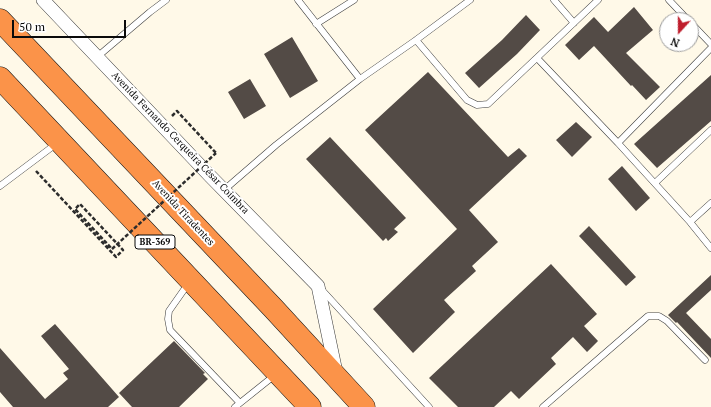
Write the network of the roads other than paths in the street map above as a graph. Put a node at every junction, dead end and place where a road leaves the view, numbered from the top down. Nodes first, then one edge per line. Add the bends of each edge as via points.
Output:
1 (43, 0) edge
2 (166, 0) edge
3 (298, 0) edge
4 (354, 0) edge
5 (470, 0) edge
6 (554, 0) edge
7 (598, 0) edge
8 (669, 0) edge
9 (680, 12) edge
10 (0, 20) edge
11 (574, 22) junction
12 (316, 24) junction
13 (699, 31) edge
14 (416, 40) junction
15 (711, 44) edge
16 (711, 48) edge
17 (97, 57) junction
18 (537, 58) junction
19 (0, 78) edge
20 (360, 79) junction
21 (711, 130) edge
22 (61, 141) junction
23 (618, 143) junction
24 (654, 183) junction
25 (0, 186) edge
26 (224, 190) junction
27 (711, 203) edge
28 (690, 222) junction
29 (711, 248) edge
30 (190, 281) junction
31 (318, 286) junction
32 (705, 360) dead end
33 (278, 373) junction
34 (337, 378) junction
35 (237, 405) edge
36 (310, 407) edge
37 (364, 407) edge
38 (429, 407) edge
39 (544, 407) edge

1 - 17 street, Avenida Fernando Cerqueira César Coimbra
2 - 17 lane
3 - 12 lane
4 - 12 lane
5 - 14 lane
6 - 11 lane
7 - 11 lane
8 - 9 lane
10 - 34 highway, Avenida Tiradentes
11 - 18 lane
12 - 20 lane
13 - 15 lane
14 - 18 lane via 467,100 477,105 488,104
14 - 20 lane
16 - 23 lane
17 - 26 street, Avenida Fernando Cerqueira César Coimbra
18 - 23 lane
19 - 22 highway, BR-369
20 - 26 lane
21 - 24 lane
22 - 25 lane
22 - 30 highway, BR-369
23 - 24 lane
24 - 28 lane
26 - 31 street, Avenida Fernando Cerqueira César Coimbra
27 - 28 lane
28 - 29 lane
30 - 33 highway, BR-369
30 - 35 lane via 169,310 170,330
31 - 34 street
31 - 38 lane
32 - 39 lane via 666,320 659,316 648,316
33 - 35 lane
33 - 36 highway, BR-369
34 - 37 highway, Avenida Tiradentes

